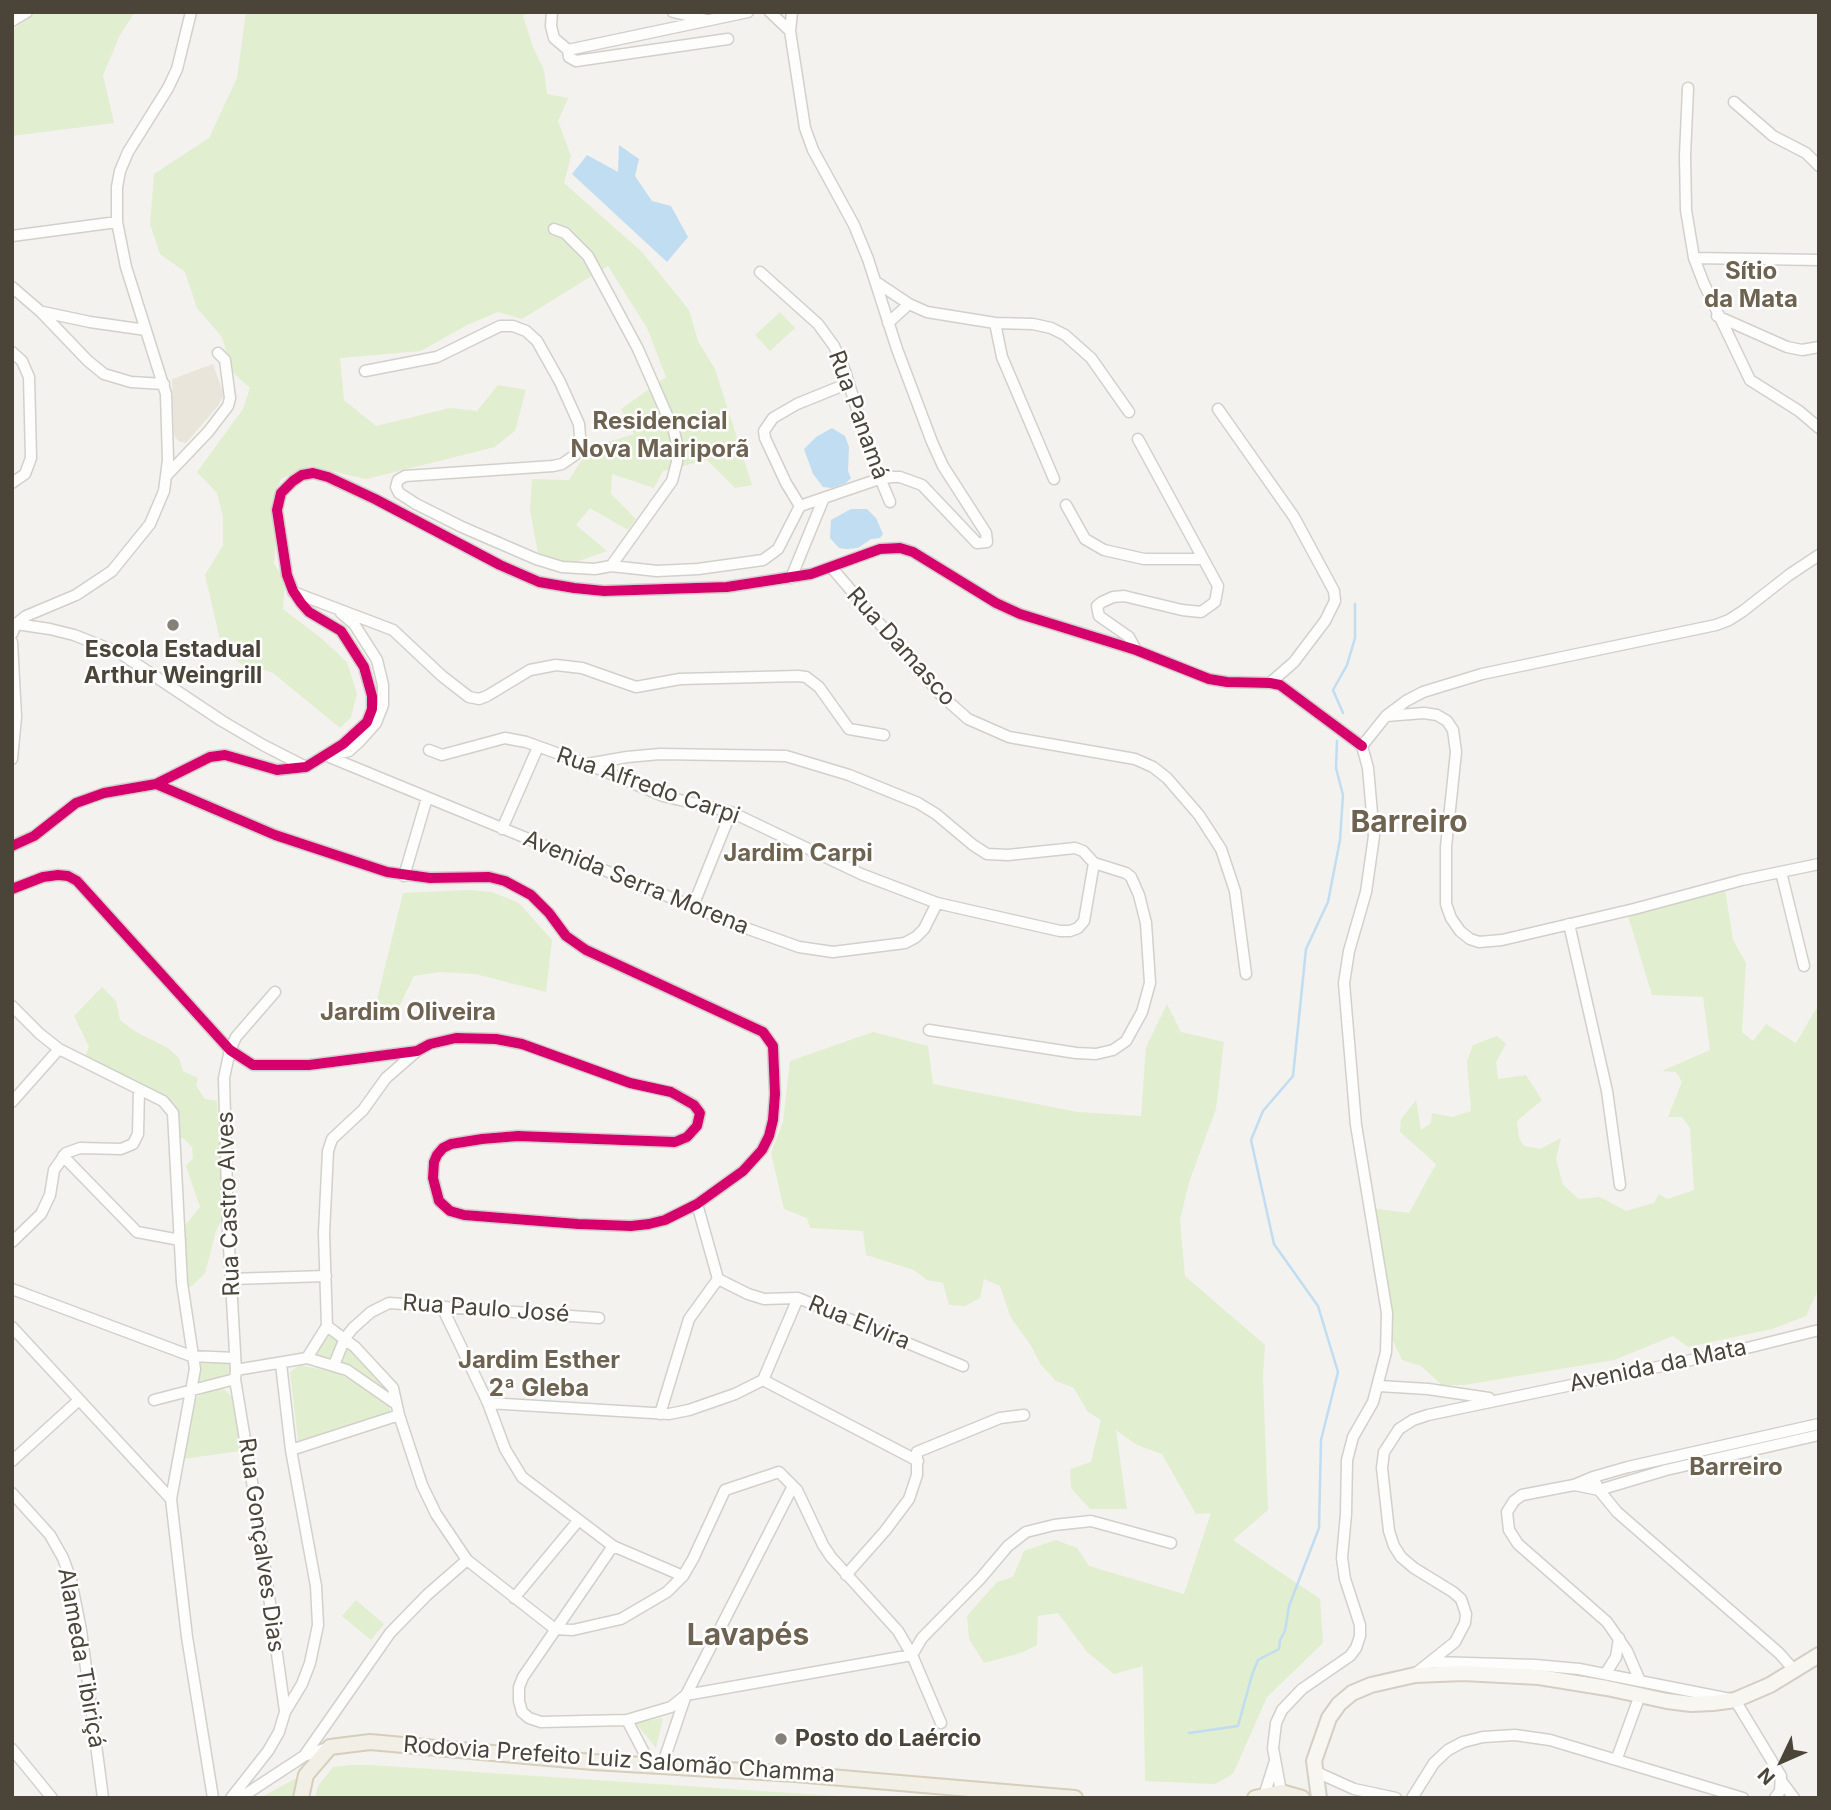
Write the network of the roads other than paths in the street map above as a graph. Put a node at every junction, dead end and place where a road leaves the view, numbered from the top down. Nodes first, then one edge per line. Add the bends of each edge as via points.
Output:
1 (27, 12) edge
2 (191, 12) edge
3 (552, 12) edge
4 (673, 12) edge
5 (748, 12) edge
6 (770, 12) edge
7 (792, 12) edge
8 (12, 21) edge
9 (709, 21) junction
10 (790, 31) junction
11 (728, 39) dead end
12 (568, 50) junction
13 (1688, 88) dead end
14 (1734, 102) dead end
15 (1819, 150) edge
16 (1806, 153) junction
17 (1819, 166) edge
18 (117, 222) junction
19 (554, 229) dead end
20 (12, 236) edge
21 (1694, 258) junction
22 (1819, 260) edge
23 (760, 272) dead end
24 (876, 282) junction
25 (12, 287) edge
26 (909, 304) junction
27 (41, 312) junction
28 (1717, 316) junction
29 (888, 323) junction
30 (995, 323) junction
31 (146, 330) junction
32 (1819, 347) edge
33 (12, 352) edge
34 (218, 353) dead end
35 (365, 371) dead end
36 (849, 383) junction
37 (164, 384) junction
38 (1218, 409) dead end
39 (1129, 412) dead end
40 (1819, 428) edge
41 (1138, 439) dead end
42 (167, 475) junction
43 (879, 479) junction
44 (1054, 479) dead end
45 (12, 483) edge
46 (823, 500) junction
47 (890, 502) dead end
48 (1066, 505) dead end
49 (800, 506) junction
50 (1819, 555) edge
51 (1203, 559) junction
52 (611, 566) junction
53 (831, 567) junction
54 (791, 578) junction
55 (293, 591) junction
56 (335, 609) junction
57 (14, 629) edge
58 (12, 642) edge
59 (1136, 650) junction
60 (1270, 683) junction
61 (14, 716) edge
62 (1386, 716) junction
63 (884, 735) dead end
64 (1362, 746) junction
65 (538, 747) junction
66 (429, 750) dead end
67 (328, 756) junction
68 (12, 759) edge
69 (587, 764) junction
70 (306, 767) junction
71 (156, 784) junction
72 (427, 798) junction
73 (731, 813) junction
74 (502, 830) junction
75 (12, 846) edge
76 (1094, 863) junction
77 (1819, 864) edge
78 (1781, 872) junction
79 (404, 876) junction
80 (12, 889) edge
81 (937, 903) junction
82 (693, 906) junction
83 (1569, 924) junction
84 (1804, 966) dead end
85 (1246, 974) dead end
86 (275, 992) dead end
87 (12, 1006) edge
88 (929, 1030) dead end
89 (58, 1049) junction
90 (230, 1050) junction
91 (417, 1051) junction
92 (139, 1089) junction
93 (12, 1101) edge
94 (63, 1156) junction
95 (1620, 1185) dead end
96 (697, 1204) junction
97 (180, 1240) junction
98 (12, 1242) edge
99 (326, 1276) junction
100 (231, 1279) junction
101 (718, 1279) junction
102 (12, 1289) edge
103 (798, 1298) junction
104 (442, 1307) junction
105 (599, 1318) dead end
106 (327, 1326) junction
107 (12, 1327) edge
108 (1819, 1330) edge
109 (345, 1338) junction
110 (191, 1356) junction
111 (235, 1358) junction
112 (307, 1358) junction
113 (281, 1364) junction
114 (334, 1365) junction
115 (964, 1366) dead end
116 (236, 1375) junction
117 (763, 1380) junction
118 (1379, 1386) junction
119 (191, 1392) junction
120 (1496, 1399) junction
121 (154, 1400) dead end
122 (79, 1401) junction
123 (488, 1403) junction
124 (396, 1404) junction
125 (660, 1414) junction
126 (399, 1415) junction
127 (1024, 1415) dead end
128 (1819, 1424) edge
129 (1819, 1435) edge
130 (291, 1450) junction
131 (12, 1461) edge
132 (918, 1461) junction
133 (1593, 1477) junction
134 (1574, 1485) junction
135 (793, 1486) junction
136 (1599, 1490) junction
137 (12, 1493) edge
138 (171, 1499) junction
139 (578, 1521) junction
140 (1171, 1543) dead end
141 (613, 1546) junction
142 (467, 1560) junction
143 (846, 1575) junction
144 (683, 1576) junction
145 (514, 1598) junction
146 (555, 1629) junction
147 (1619, 1639) junction
148 (912, 1655) junction
149 (1819, 1655) edge
150 (1433, 1662) junction
151 (1795, 1671) junction
152 (1606, 1673) junction
153 (1415, 1675) junction
154 (1640, 1688) junction
155 (686, 1695) junction
156 (1735, 1700) junction
157 (285, 1712) junction
158 (627, 1720) junction
159 (942, 1723) dead end
160 (330, 1747) junction
161 (12, 1749) edge
162 (304, 1756) junction
163 (1617, 1758) junction
164 (1275, 1763) junction
165 (656, 1766) junction
166 (1314, 1771) junction
167 (1782, 1783) junction
168 (1293, 1795) edge
169 (1261, 1797) edge
170 (52, 1798) edge
171 (103, 1798) edge
172 (214, 1798) edge
173 (231, 1798) edge
174 (240, 1798) edge
175 (301, 1798) edge
176 (1075, 1798) edge
177 (1319, 1798) edge
178 (1396, 1798) edge
179 (1412, 1798) edge
180 (1743, 1798) edge
181 (1775, 1798) edge
182 (1794, 1798) edge

1 - 8 street
2 - 18 street via 173,79 120,171
3 - 12 street via 552,33
4 - 9 street
5 - 9 street
6 - 10 street
7 - 10 street
9 - 12 street
10 - 24 street via 805,128 854,225
11 - 12 street via 576,61
13 - 21 street via 1686,210
14 - 16 street via 1773,136
15 - 16 street
16 - 17 street
18 - 20 street
18 - 31 street
19 - 52 street via 565,233 588,256 638,349 677,444 672,481
21 - 22 street
21 - 28 street
23 - 36 street, Rua Panamá via 826,334
24 - 26 street
24 - 29 street
25 - 27 street
26 - 29 street
26 - 30 street via 941,316
27 - 31 street
27 - 37 street via 104,374
28 - 32 street via 1787,347
28 - 40 street via 1750,380
29 - 43 street via 932,442 987,542 977,543 922,485 900,477
30 - 39 street via 1033,324 1065,335 1097,365
30 - 44 street via 1002,357
31 - 37 street
33 - 45 street via 29,377 29,466
34 - 42 street via 225,360 228,406
35 - 52 street via 437,357 500,326 526,331 537,341 579,424 575,455 562,464 405,476 396,485 399,493 416,504 536,559 577,568
36 - 43 street, Rua Panamá
36 - 49 street via 773,418 764,431
37 - 42 street
38 - 60 street via 1294,517 1334,591 1335,601 1325,621 1294,662
41 - 51 street
42 - 57 street via 150,524 112,571 76,595 35,611
43 - 46 street
43 - 47 street, Rua Panamá
46 - 49 street
46 - 54 street
48 - 51 street via 1085,538 1104,550 1144,559
49 - 52 street via 778,549 763,560 657,571
50 - 62 street via 1729,620 1470,677 1423,692
51 - 59 street via 1218,586 1209,608 1194,612 1124,596 1097,606 1099,616 1129,637
53 - 54 street
53 - 59 street via 880,549 900,548 1020,614
53 - 85 street, Rua Damasco via 941,695 968,719 1009,737 1135,759 1167,778 1221,849 1235,891
54 - 55 street via 668,590 604,591 539,582 343,483 313,473 302,475 281,493 277,510
55 - 56 street
55 - 67 street via 309,612 341,631 369,681 372,709 367,722
56 - 63 street via 393,630 459,690 479,699 530,670 556,665 582,668 636,687 680,679 798,676 819,687 849,729
56 - 67 street via 354,624 377,660 383,705 376,723 355,746
57 - 70 street via 50,629 120,653 233,727
58 - 61 street
59 - 60 street via 1209,679
60 - 64 street via 1290,691
61 - 68 street
62 - 64 street
62 - 83 street via 1437,715 1453,730 1456,752 1446,847 1446,904 1460,931 1479,942
64 - 118 street via 1374,836 1344,983 1356,1125 1387,1313
65 - 66 street, Rua Alfredo Carpi via 505,738 449,754
65 - 69 street, Rua Alfredo Carpi
65 - 74 street
67 - 70 street
67 - 72 street, Avenida Serra Morena
69 - 73 street, Rua Alfredo Carpi via 663,796
69 - 76 street via 660,754 786,756 918,803 987,854 1076,848
70 - 71 street via 277,770 218,755
71 - 75 street via 76,803 34,836
71 - 79 street via 286,839
72 - 74 street, Avenida Serra Morena
72 - 79 street
73 - 81 street, Rua Alfredo Carpi via 861,874
73 - 82 street
74 - 82 street, Avenida Serra Morena
76 - 81 street, Rua Alfredo Carpi via 1084,921 1070,931
76 - 88 street via 1126,873 1135,884 1149,947 1148,998 1126,1041 1113,1051 1097,1054
77 - 78 street
78 - 83 street
78 - 84 street
79 - 96 street via 505,881 531,895 566,936 586,950 736,1018 769,1038 775,1094 769,1136 754,1160
80 - 90 street via 58,875 77,881
81 - 82 street, Avenida Serra Morena via 924,929 905,943 833,952 799,947
83 - 95 street via 1608,1091
86 - 90 street via 250,1018
87 - 89 street
89 - 92 street
89 - 93 street
90 - 91 street via 253,1065 278,1066
90 - 100 street, Rua Castro Alves via 224,1078
91 - 96 street via 456,1038 522,1044 630,1083 671,1092 700,1113 697,1126 675,1142 518,1136 451,1144 437,1155 433,1178 439,1201 450,1211 631,1226 665,1220
91 - 99 street via 386,1078 363,1110 332,1139 326,1192
92 - 94 street via 138,1134 133,1144 121,1149 80,1148
92 - 97 street via 163,1101 173,1112
94 - 97 street via 137,1232
94 - 98 street via 41,1214
96 - 101 street
97 - 110 street
99 - 100 street
99 - 106 street
100 - 111 street, Rua Castro Alves
101 - 103 street via 764,1299
101 - 125 street via 689,1319
102 - 110 street
103 - 115 street, Rua Elvira
103 - 117 street, Rua Elvira
104 - 105 street, Rua Paulo José
104 - 109 street, Rua Paulo José via 389,1303 371,1311
104 - 123 street
106 - 109 street
106 - 112 street
107 - 122 street
108 - 120 street, Avenida da Mata
109 - 114 street
109 - 124 street via 385,1377
110 - 111 street
110 - 119 street via 195,1369
111 - 116 street, Rua Castro Alves
112 - 113 street
112 - 114 street
113 - 116 street
113 - 130 street
114 - 124 street
116 - 119 street
116 - 157 street, Rua Gonçalves Dias
117 - 125 street via 690,1410
117 - 132 street
118 - 120 street, Avenida da Mata
118 - 164 street via 1353,1437 1347,1460 1342,1558 1360,1636 1350,1656 1302,1689 1282,1710 1273,1735
119 - 121 street
119 - 138 street
120 - 150 street, Avenida da Mata via 1413,1420 1399,1429 1384,1452 1383,1494 1394,1546 1401,1557 1453,1592 1464,1606 1461,1633
122 - 131 street
122 - 138 street
123 - 125 street
123 - 139 street via 505,1449 522,1477
124 - 126 street
126 - 130 street
126 - 142 street via 429,1502
127 - 132 street via 1000,1418 917,1452
128 - 133 street
129 - 136 street
130 - 157 street via 319,1610 310,1663
132 - 143 street via 915,1486 901,1513
133 - 134 street
133 - 136 street
134 - 136 street
134 - 147 street via 1522,1495 1507,1512 1509,1530 1518,1544
135 - 143 street via 823,1545
135 - 144 street via 779,1472 725,1490
135 - 155 street
136 - 151 street
137 - 171 street, Alameda Tibiriçá via 50,1535 71,1580
138 - 172 street via 187,1637
139 - 141 street
139 - 145 street
140 - 148 street via 1090,1521 1026,1532 1007,1546 922,1638
141 - 144 street
141 - 146 street
142 - 145 street
142 - 162 street via 390,1633
143 - 148 street via 898,1631
144 - 146 street via 667,1592 621,1619 573,1630
145 - 146 street
146 - 158 street via 519,1687 522,1712 541,1722
147 - 152 street via 1616,1657
147 - 154 street via 1634,1664
148 - 155 street
148 - 159 street
149 - 151 main road
150 - 152 street
150 - 153 street, Avenida da Mata
151 - 156 main road
152 - 154 street
153 - 154 main road via 1539,1676
153 - 166 main road via 1371,1685 1339,1704 1323,1731
154 - 156 main road via 1691,1704
154 - 163 street
155 - 158 street via 671,1707
155 - 165 street
156 - 167 street
157 - 173 street via 268,1751
158 - 165 street
160 - 162 street
160 - 165 main road, Rodovia Prefeito Luiz Salomão Chamma via 391,1743
160 - 175 main road via 306,1775
161 - 170 street
162 - 174 street
163 - 179 street via 1536,1737 1483,1737 1448,1750
163 - 180 street
164 - 168 street
164 - 169 street
165 - 176 main road, Rodovia Prefeito Luiz Salomão Chamma
166 - 168 main road
166 - 177 main road
166 - 178 street via 1354,1789
167 - 181 street
167 - 182 street
168 - 169 main road

